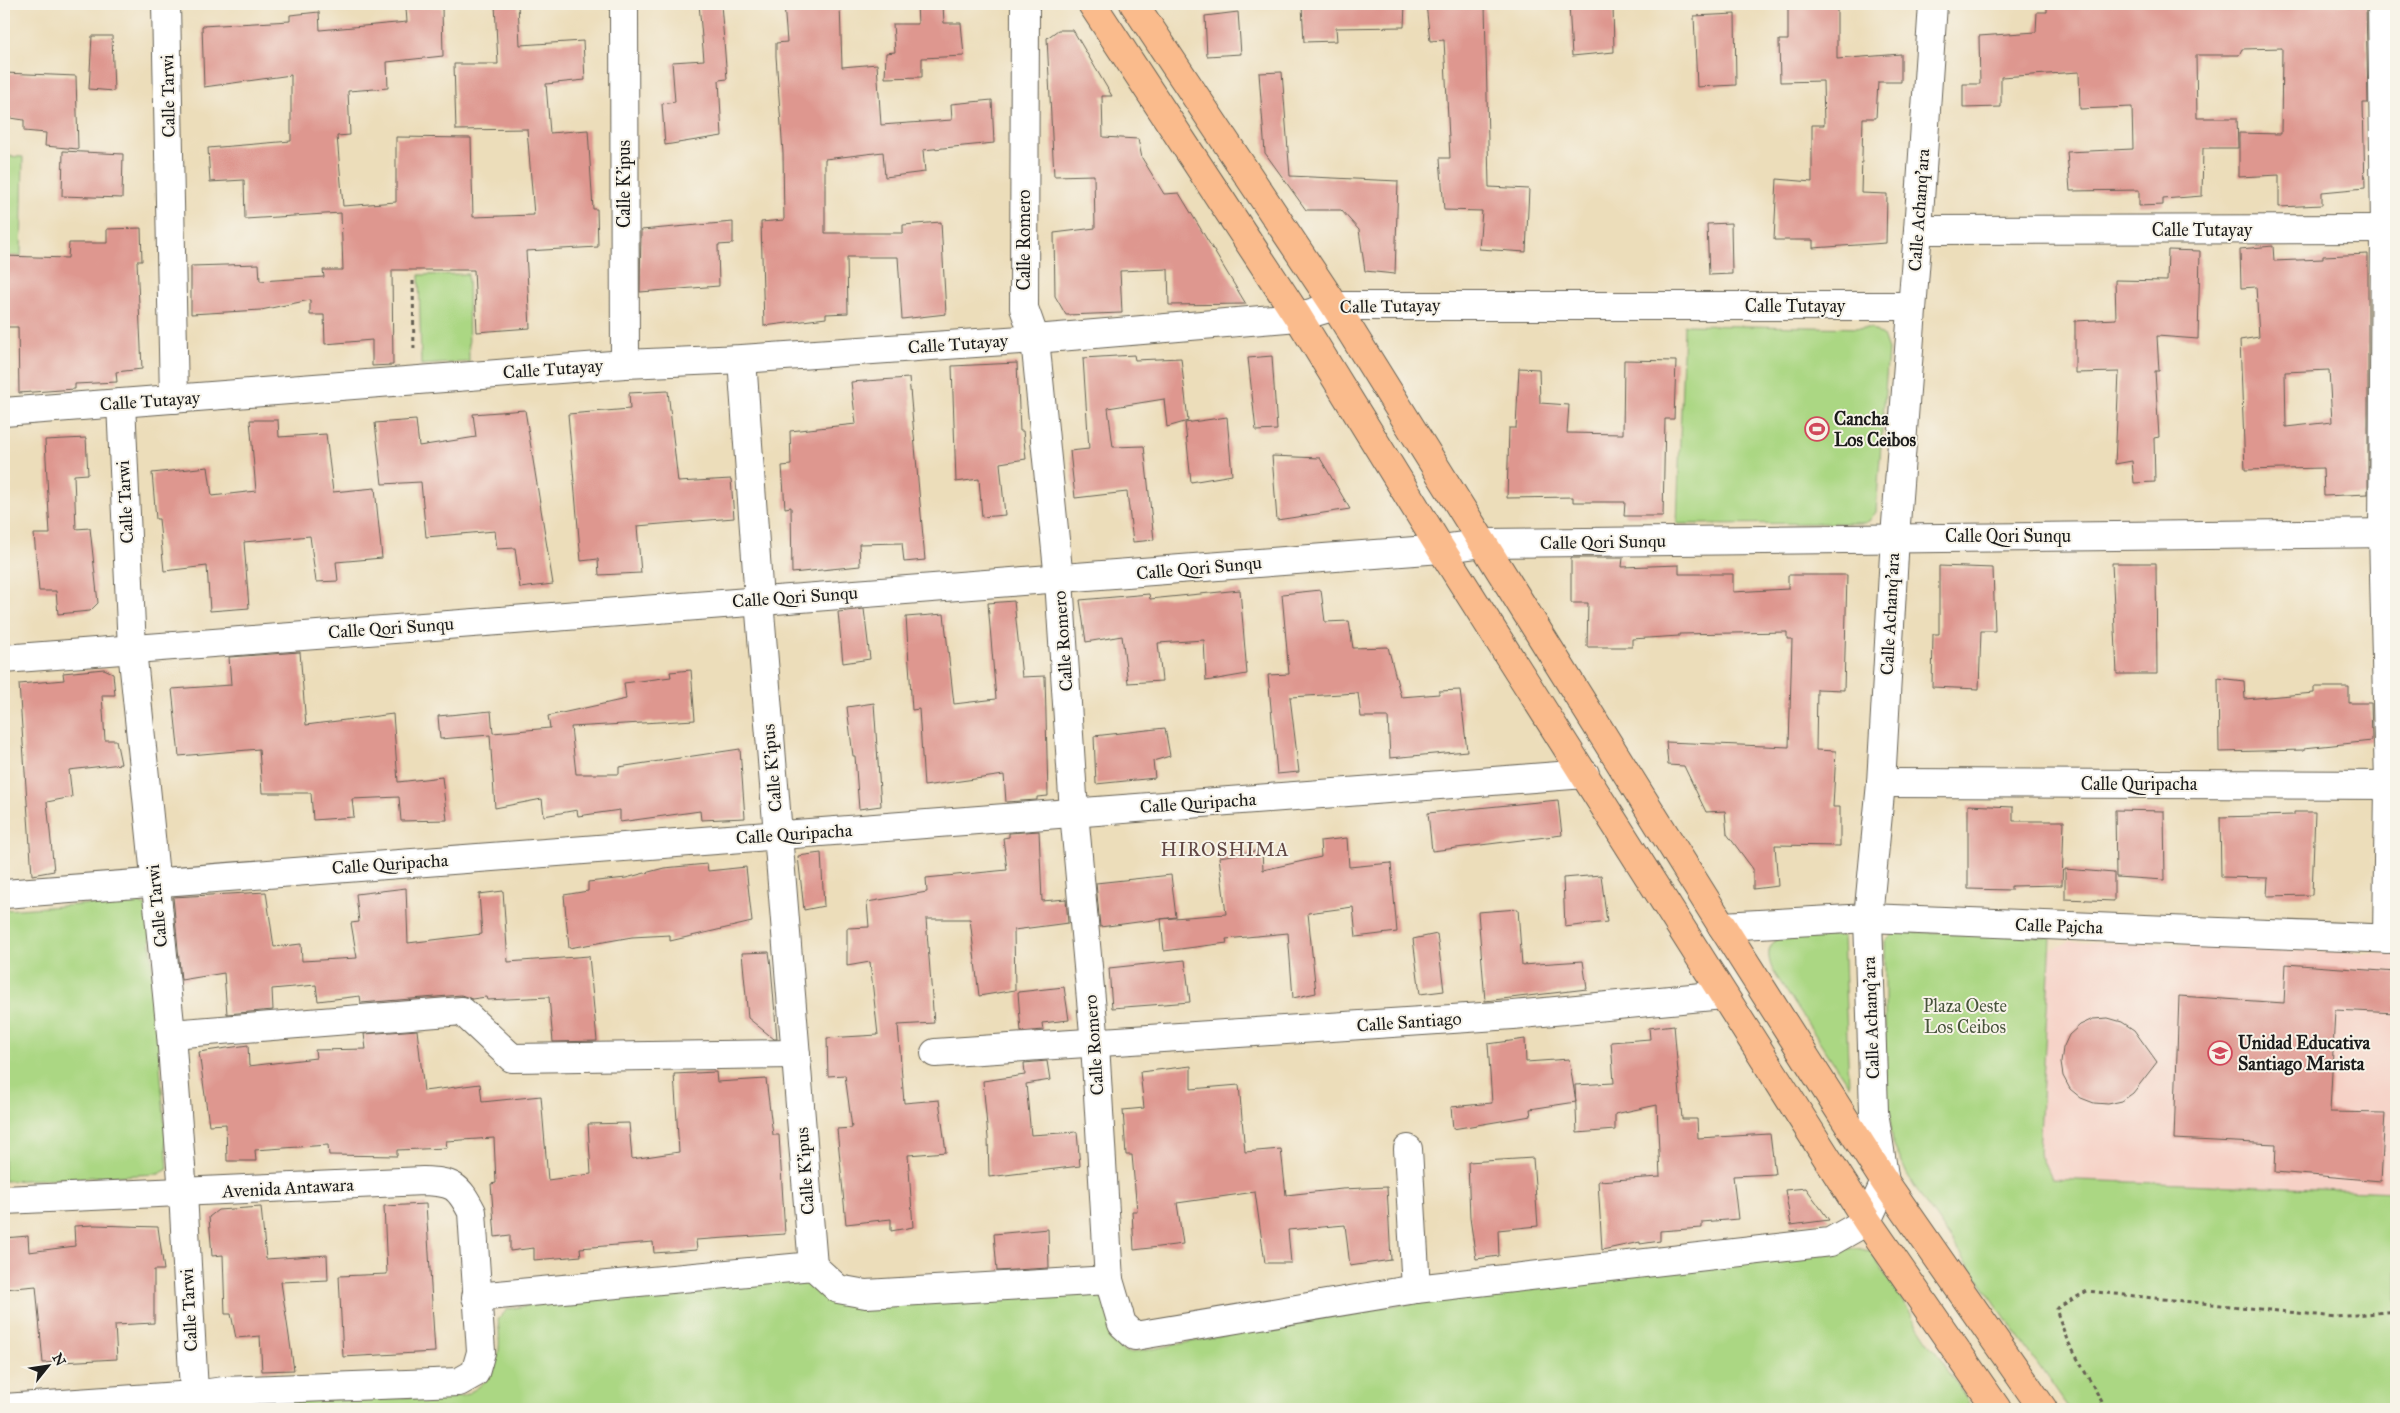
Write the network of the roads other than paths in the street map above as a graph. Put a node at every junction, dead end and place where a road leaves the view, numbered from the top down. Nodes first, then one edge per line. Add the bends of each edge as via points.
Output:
1 (166, 4) edge
2 (624, 4) edge
3 (1025, 4) edge
4 (1092, 4) edge
5 (1134, 4) edge
6 (1933, 4) edge
7 (2382, 4) edge
8 (2391, 229) edge
9 (1918, 230) junction
10 (1335, 306) junction
11 (1911, 306) junction
12 (1298, 317) junction
13 (1036, 339) junction
14 (742, 359) junction
15 (625, 364) junction
16 (174, 399) junction
17 (121, 403) junction
18 (4, 412) edge
19 (2389, 534) edge
20 (1895, 537) junction
21 (1484, 543) junction
22 (1441, 549) junction
23 (1059, 580) junction
24 (759, 600) junction
25 (132, 649) junction
26 (4, 659) edge
27 (1585, 774) junction
28 (1881, 783) junction
29 (2393, 784) edge
30 (1074, 812) junction
31 (778, 835) junction
32 (155, 881) junction
33 (4, 894) edge
34 (1868, 918) junction
35 (1722, 926) junction
36 (2392, 939) edge
37 (1723, 995) junction
38 (171, 1034) junction
39 (1095, 1044) junction
40 (935, 1053) dead end
41 (796, 1054) junction
42 (1408, 1149) dead end
43 (1885, 1182) junction
44 (183, 1193) junction
45 (4, 1200) edge
46 (1867, 1221) junction
47 (812, 1266) junction
48 (1109, 1280) junction
49 (1416, 1289) junction
50 (476, 1297) junction
51 (194, 1402) edge
52 (4, 1408) edge
53 (1997, 1409) edge
54 (2043, 1409) edge

1 - 16 street, Calle Tarwi
2 - 15 street, Calle K'ipus
3 - 13 street, Calle Romero via 1024,308
4 - 12 main road
5 - 10 main road
6 - 9 street, Calle Achanq'ara
7 - 8 street
8 - 9 street, Calle Tutayay
8 - 19 street
9 - 11 street, Calle Achanq'ara
10 - 11 street, Calle Tutayay
10 - 12 street, Calle Tutayay
10 - 21 main road
11 - 20 street, Calle Achanq'ara
12 - 13 street, Calle Tutayay
12 - 22 main road
13 - 14 street, Calle Tutayay
13 - 23 street, Calle Romero
14 - 15 street, Calle Tutayay
14 - 24 street, Calle K'ipus
15 - 16 street, Calle Tutayay
16 - 17 street, Calle Tutayay
17 - 18 street, Calle Tutayay
17 - 25 street, Calle Tarwi
19 - 20 street, Calle Qori Sunqu
19 - 29 street
20 - 21 street, Calle Qori Sunqu
20 - 28 street, Calle Achanq'ara
21 - 22 street, Calle Qori Sunqu
21 - 35 main road
22 - 23 street, Calle Qori Sunqu
22 - 27 main road
23 - 24 street, Calle Qori Sunqu
23 - 30 street, Calle Romero
24 - 25 street, Calle Qori Sunqu
24 - 31 street, Calle K'ipus
25 - 26 street, Calle Qori Sunqu
25 - 32 street, Calle Tarwi
27 - 30 street, Calle Quripacha
27 - 37 main road
28 - 29 street, Calle Quripacha
28 - 34 street, Calle Achanq'ara
29 - 36 street
30 - 31 street, Calle Quripacha
30 - 39 street, Calle Romero
31 - 32 street, Calle Quripacha
31 - 41 street, Calle K'ipus
32 - 33 street, Calle Quripacha
32 - 38 street, Calle Tarwi
34 - 35 street, Calle Pajcha
34 - 36 street, Calle Pajcha
34 - 43 street, Calle Achanq'ara via 1874,1112
35 - 43 main road
37 - 39 street, Calle Santiago via 1513,1015
37 - 46 main road
38 - 41 street via 462,1011 512,1058
38 - 44 street, Calle Tarwi
39 - 40 street, Calle Santiago
39 - 48 street, Calle Romero
41 - 47 street, Calle K'ipus
42 - 49 street
43 - 46 street
43 - 54 main road
44 - 45 street, Avenida Antawara
44 - 50 street, Avenida Antawara via 447,1182 461,1192 472,1212
44 - 51 street, Calle Tarwi
46 - 49 street via 1830,1242
46 - 53 main road
47 - 48 street via 838,1289 866,1294
47 - 50 street
48 - 49 street, Calle Romero via 1122,1324 1135,1336
50 - 51 street, Avenida Antawara via 481,1352 475,1373 459,1382 224,1391
51 - 52 street, Avenida Antawara

